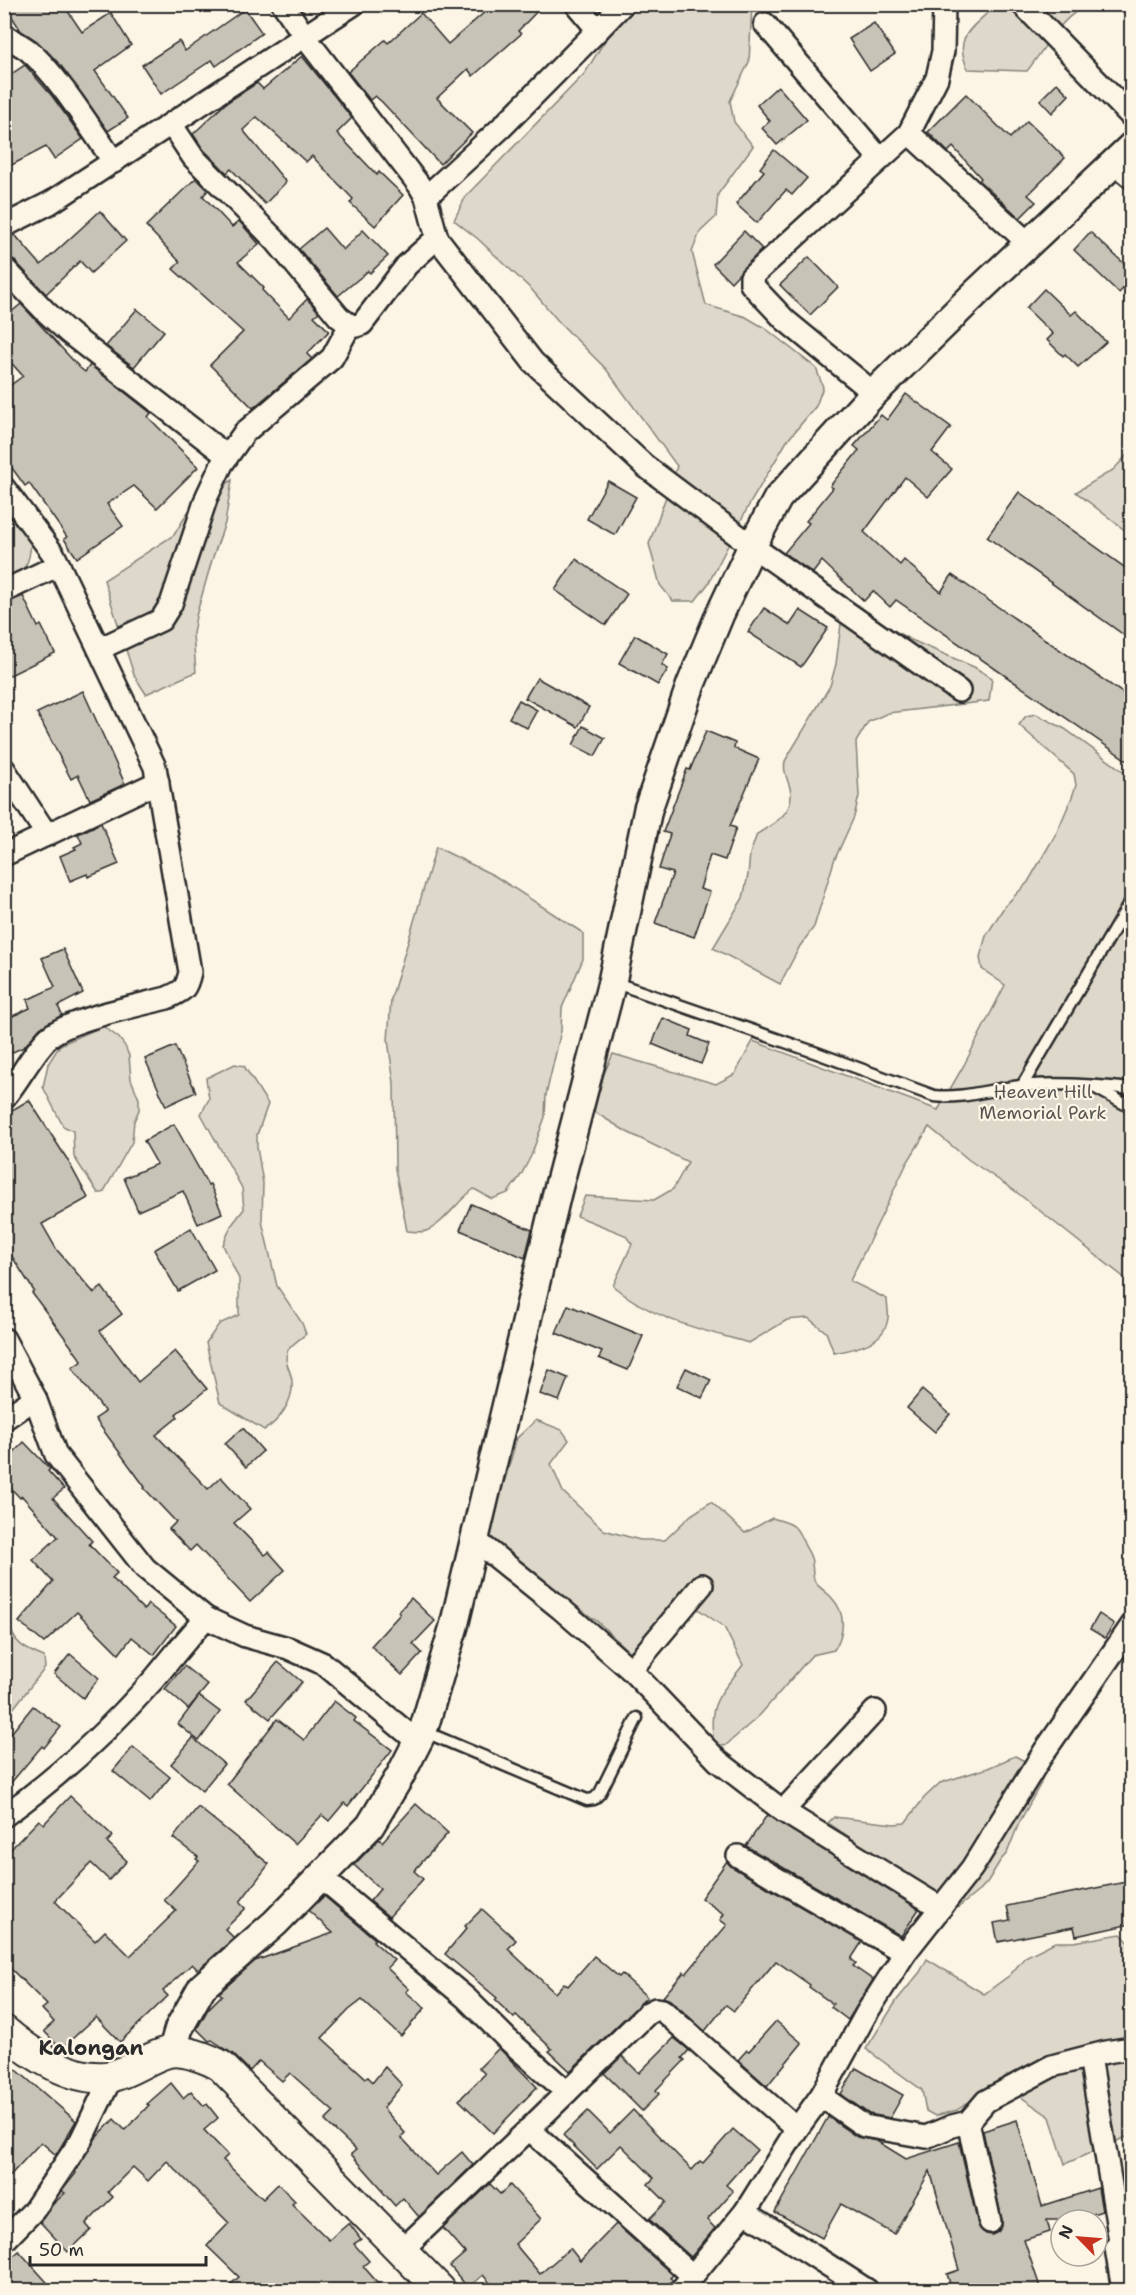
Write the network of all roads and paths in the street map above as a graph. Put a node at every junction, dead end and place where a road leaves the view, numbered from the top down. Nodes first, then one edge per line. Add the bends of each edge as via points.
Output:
1 (283, 4) edge
2 (354, 4) edge
3 (576, 4) edge
4 (623, 4) edge
5 (944, 4) edge
6 (1022, 4) edge
7 (765, 24) dead end
8 (598, 30) junction
9 (4, 34) edge
10 (305, 37) junction
11 (1131, 117) edge
12 (171, 124) junction
13 (909, 133) junction
14 (880, 159) junction
15 (114, 162) junction
16 (1126, 162) edge
17 (426, 197) junction
18 (4, 226) edge
19 (437, 238) junction
20 (1028, 243) junction
21 (4, 268) edge
22 (350, 325) junction
23 (874, 393) junction
24 (227, 456) junction
25 (4, 488) edge
26 (752, 546) junction
27 (59, 565) junction
28 (4, 591) edge
29 (99, 649) junction
30 (959, 691) dead end
31 (4, 769) edge
32 (158, 782) junction
33 (47, 835) junction
34 (4, 855) edge
35 (1131, 899) edge
36 (612, 982) junction
37 (1091, 1085) junction
38 (1022, 1086) junction
39 (1131, 1089) edge
40 (4, 1098) edge
41 (1131, 1108) edge
42 (4, 1339) edge
43 (35, 1398) junction
44 (4, 1419) edge
45 (474, 1539) junction
46 (702, 1585) dead end
47 (206, 1618) junction
48 (1131, 1625) edge
49 (631, 1670) junction
50 (875, 1711) dead end
51 (637, 1718) dead end
52 (420, 1737) junction
53 (783, 1811) junction
54 (4, 1816) edge
55 (738, 1856) dead end
56 (321, 1877) junction
57 (941, 1908) junction
58 (905, 1953) junction
59 (4, 2031) edge
60 (1131, 2048) edge
61 (172, 2052) junction
62 (1090, 2056) junction
63 (112, 2076) junction
64 (567, 2092) junction
65 (821, 2096) junction
66 (968, 2122) junction
67 (530, 2129) junction
68 (797, 2129) junction
69 (745, 2212) junction
70 (990, 2222) dead end
71 (1126, 2239) edge
72 (4, 2241) edge
73 (401, 2250) junction
74 (687, 2283) edge
75 (440, 2290) edge
76 (867, 2290) edge
77 (1123, 2290) edge

1 - 10 street
2 - 10 street
3 - 8 street
4 - 8 street
5 - 13 street via 943,51 937,78
6 - 11 street
7 - 14 street
8 - 17 street
9 - 15 street via 39,62
10 - 12 street
10 - 17 street
12 - 15 street
12 - 22 street via 193,157 275,240
13 - 14 street
13 - 20 street
14 - 23 street via 751,277 751,284 785,320
15 - 18 street via 50,203
16 - 20 street
17 - 19 street
19 - 22 street via 406,265 362,324
19 - 26 street via 533,362 645,466
20 - 23 street
21 - 24 street via 69,333
22 - 24 street via 332,358 244,433
23 - 26 street via 778,498
24 - 29 street via 207,496 182,575 161,620
25 - 27 street
26 - 30 street
26 - 36 street via 691,684 648,809
27 - 28 street
27 - 29 street
29 - 32 street via 155,767
31 - 33 street
32 - 33 street
32 - 40 street via 189,955 187,987 167,998 80,1022 50,1035
33 - 34 street
35 - 38 lane
36 - 38 lane via 934,1096 952,1098
36 - 45 street
37 - 38 lane
37 - 39 lane
37 - 41 lane
42 - 43 street
43 - 44 street
43 - 47 street via 56,1455 145,1568
45 - 49 street
45 - 52 street via 454,1626
46 - 49 street
47 - 52 street via 324,1664
47 - 54 street via 91,1744
48 - 57 street via 1044,1752 972,1869
49 - 53 street via 718,1761
50 - 53 street
51 - 52 lane via 600,1793 587,1800
52 - 56 street via 370,1826
53 - 57 street
55 - 58 street
56 - 61 street via 202,1987 179,2028
56 - 64 street via 466,1998
57 - 58 street
58 - 65 street
59 - 63 main road via 51,2063 88,2077
60 - 62 street
61 - 63 main road
61 - 73 main road via 206,2057 220,2066
62 - 66 street via 1052,2066 986,2101
62 - 71 street
63 - 72 street via 81,2140 34,2210
64 - 67 street
64 - 68 street via 656,2009 662,2010
65 - 66 street via 864,2127 926,2137
65 - 68 street
66 - 70 street
67 - 73 street
67 - 74 street
68 - 69 street
69 - 74 street
69 - 76 street
71 - 77 street via 1116,2248
73 - 75 main road

